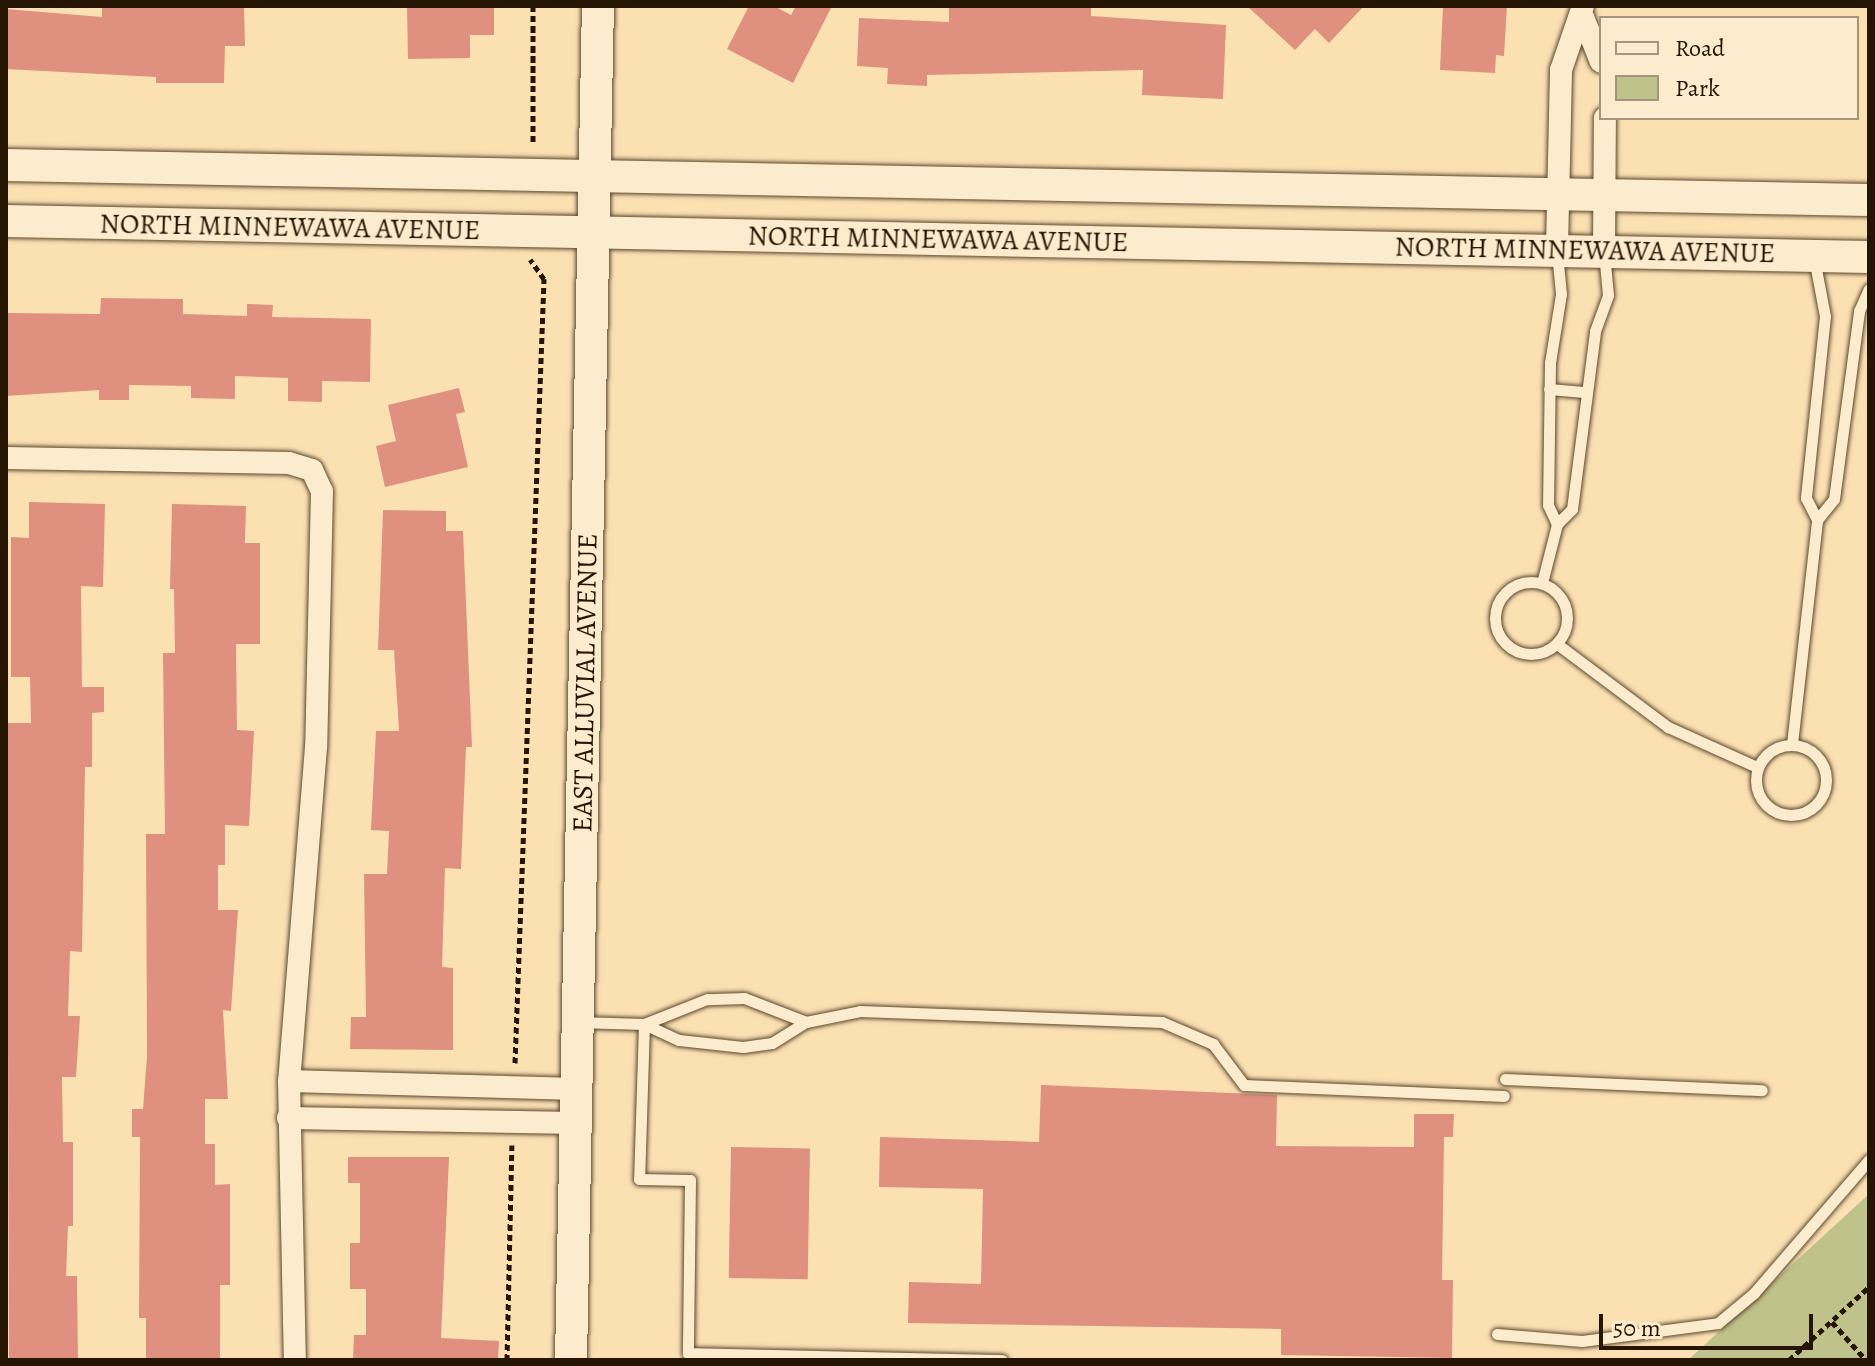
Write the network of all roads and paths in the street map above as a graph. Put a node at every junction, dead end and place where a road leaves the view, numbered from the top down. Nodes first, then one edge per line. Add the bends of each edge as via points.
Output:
1 (533, 6) edge
2 (598, 6) edge
3 (1583, 11) edge
4 (1599, 56) edge
5 (1605, 120) edge
6 (533, 137) dead end
7 (6, 165) edge
8 (594, 177) junction
9 (1558, 193) junction
10 (1604, 194) junction
11 (1869, 200) edge
12 (6, 221) edge
13 (593, 234) junction
14 (1557, 248) junction
15 (1604, 249) junction
16 (1812, 254) junction
17 (1869, 257) edge
18 (544, 279) dead end
19 (1869, 289) edge
20 (1549, 389) junction
21 (1587, 392) junction
22 (6, 458) edge
23 (1817, 520) junction
24 (1557, 524) junction
25 (1542, 583) junction
26 (1557, 644) junction
27 (1792, 744) junction
28 (1757, 767) junction
29 (578, 1022) junction
30 (806, 1022) junction
31 (644, 1024) junction
32 (1505, 1079) dead end
33 (289, 1081) junction
34 (514, 1087) junction
35 (577, 1089) junction
36 (1762, 1090) dead end
37 (1504, 1096) dead end
38 (288, 1118) junction
39 (513, 1122) junction
40 (576, 1123) junction
41 (1869, 1160) edge
42 (1869, 1287) edge
43 (1832, 1322) junction
44 (1497, 1334) dead end
45 (295, 1360) edge
46 (507, 1360) edge
47 (571, 1360) edge
48 (1002, 1360) edge
49 (1789, 1360) edge
50 (1866, 1360) edge

1 - 6 path
2 - 8 main road, EAST ALLUVIAL AVENUE
3 - 4 street
3 - 9 street via 1561,70
5 - 10 street
7 - 8 main road, NORTH MINNEWAWA AVENUE
8 - 9 main road, NORTH MINNEWAWA AVENUE
8 - 13 main road, EAST ALLUVIAL AVENUE
9 - 10 main road, NORTH MINNEWAWA AVENUE
9 - 14 street
10 - 11 main road, NORTH MINNEWAWA AVENUE
10 - 15 street
12 - 13 main road, NORTH MINNEWAWA AVENUE
13 - 14 main road, NORTH MINNEWAWA AVENUE
13 - 29 main road, EAST ALLUVIAL AVENUE
14 - 15 main road, NORTH MINNEWAWA AVENUE
14 - 20 lane via 1561,294
15 - 16 main road, NORTH MINNEWAWA AVENUE
15 - 21 lane via 1608,295 1595,331
16 - 17 main road, NORTH MINNEWAWA AVENUE
16 - 23 lane via 1825,316 1806,498
18 - 34 path
19 - 23 lane via 1859,311 1834,499
20 - 21 lane
20 - 24 lane via 1548,505
21 - 24 lane via 1572,509
22 - 33 street via 289,463 312,470 322,491 316,747
23 - 27 lane
24 - 25 lane
25 - 26 lane via 1567,609 1568,622
25 - 26 lane via 1530,581 1507,590 1495,624 1499,636 1517,652 1539,654
26 - 28 lane via 1668,727
27 - 28 lane via 1771,750
27 - 28 lane via 1813,752 1825,771 1823,794 1808,811 1785,815 1766,805 1756,787
29 - 31 lane
29 - 35 main road, EAST ALLUVIAL AVENUE
30 - 31 lane via 744,998 707,999
30 - 31 lane via 772,1043 743,1047 679,1040
30 - 37 lane via 860,1011 1162,1022 1213,1044 1244,1085
31 - 48 lane via 639,1179 690,1180 688,1353
32 - 36 lane
33 - 34 street
33 - 38 street
34 - 35 street
35 - 40 main road, EAST ALLUVIAL AVENUE
38 - 39 street
38 - 45 street
39 - 40 street
39 - 46 path
40 - 47 main road, EAST ALLUVIAL AVENUE
41 - 44 lane via 1754,1293 1718,1323 1582,1341
42 - 43 path
43 - 49 path
43 - 50 path

